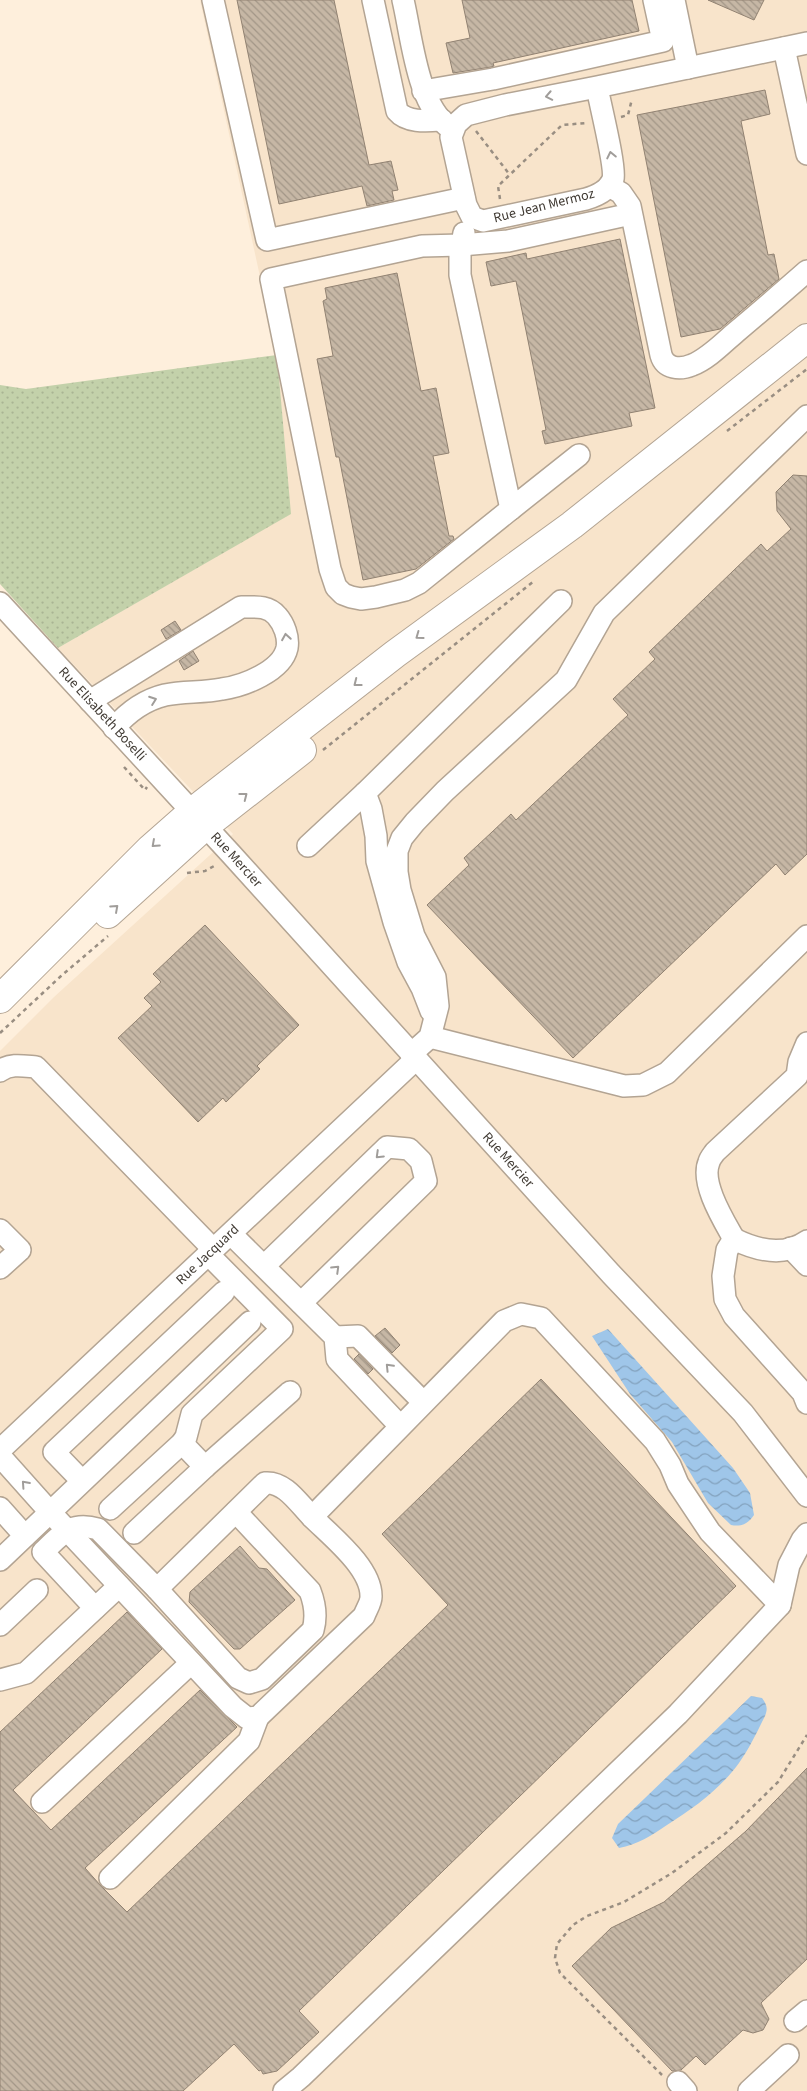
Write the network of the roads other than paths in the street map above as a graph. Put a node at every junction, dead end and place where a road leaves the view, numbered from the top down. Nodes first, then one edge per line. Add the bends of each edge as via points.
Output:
1 (213, 0) edge
2 (373, 0) edge
3 (403, 0) edge
4 (654, 0) edge
5 (674, 0) edge
6 (663, 41) junction
7 (807, 43) edge
8 (784, 48) junction
9 (679, 70) junction
10 (597, 87) junction
11 (423, 91) junction
12 (447, 125) junction
13 (807, 154) edge
14 (609, 186) junction
15 (464, 198) junction
16 (631, 214) junction
17 (472, 218) junction
18 (462, 245) junction
19 (807, 271) edge
20 (807, 338) edge
21 (807, 416) edge
22 (579, 455) dead end
23 (511, 509) junction
24 (561, 601) dead end
25 (0, 603) edge
26 (90, 701) junction
27 (114, 728) junction
28 (365, 793) junction
29 (198, 819) junction
30 (308, 846) dead end
31 (807, 936) edge
32 (0, 999) edge
33 (0, 1010) edge
34 (432, 1029) junction
35 (807, 1043) edge
36 (413, 1056) junction
37 (0, 1071) edge
38 (0, 1230) edge
39 (231, 1234) junction
40 (734, 1239) junction
41 (799, 1245) edge
42 (211, 1252) junction
43 (807, 1265) edge
44 (264, 1266) junction
45 (0, 1268) edge
46 (224, 1292) dead end
47 (301, 1302) junction
48 (250, 1322) dead end
49 (335, 1337) junction
50 (290, 1392) dead end
51 (173, 1394) junction
52 (423, 1402) junction
53 (807, 1404) edge
54 (192, 1414) junction
55 (400, 1426) junction
56 (182, 1442) junction
57 (0, 1450) edge
58 (0, 1456) edge
59 (205, 1467) junction
60 (82, 1481) junction
61 (807, 1496) edge
62 (0, 1509) edge
63 (110, 1509) dead end
64 (50, 1512) junction
65 (236, 1512) junction
66 (312, 1517) junction
67 (66, 1530) junction
68 (134, 1533) dead end
69 (807, 1534) edge
70 (25, 1536) junction
71 (0, 1560) edge
72 (119, 1586) junction
73 (157, 1589) junction
74 (38, 1590) dead end
75 (780, 1605) junction
76 (95, 1608) junction
77 (0, 1625) edge
78 (191, 1663) junction
79 (0, 1680) edge
80 (258, 1717) junction
81 (42, 1802) dead end
82 (110, 1878) dead end
83 (788, 2055) dead end
84 (284, 2091) edge
85 (749, 2091) edge

1 - 15 street via 267,240
2 - 12 street via 397,111 408,119
3 - 11 street
4 - 6 street
5 - 9 street
6 - 9 street
6 - 11 street via 493,79
7 - 8 street
8 - 9 street
8 - 13 street
9 - 10 street
10 -> 12 street via 475,111
14 -> 10 street, Rue Jean Mermoz via 614,171
11 - 12 street
12 - 15 street
14 - 16 street via 626,199
14 - 17 street, Rue Jean Mermoz via 594,197 483,221
15 - 17 street
16 - 18 street via 508,241
16 - 19 street via 662,360 673,367 697,363
17 - 18 street
18 - 23 street via 460,275
18 - 23 street via 422,246 271,279 330,569 336,587 343,594 361,599 412,587
20 - 29 main road via 572,525 395,654
21 - 34 street via 604,613 566,680 445,790 402,838 397,851 400,890 414,936 435,977 438,1006
22 - 23 street
24 - 28 street
25 - 26 street, Rue Elisabeth Boselli
26 - 27 street, Rue Elisabeth Boselli
27 -> 26 street via 127,713 147,701 165,695 223,689 256,678 276,666 286,654 288,644 278,617 258,606 242,608
27 - 29 street, Rue Elisabeth Boselli
28 - 30 street
28 - 34 street via 376,836 377,861 394,922 408,962 422,988
29 -> 32 main road via 143,855
33 -> 29 main road via 18,997
29 - 36 street, Rue Mercier
31 - 34 street via 668,1073 643,1085 624,1086
34 - 36 street, Rue Jacquard
35 - 40 street via 797,1076 715,1152 708,1163 711,1193
36 - 39 street, Rue Jacquard
36 - 61 street, Rue Mercier via 611,1274 743,1413
37 - 42 street via 18,1065 36,1067
38 - 45 street via 20,1250
39 - 42 street, Rue Jacquard
39 - 44 street
40 - 41 street via 752,1248 779,1252
40 - 53 street via 727,1250 723,1276 725,1299 734,1316 803,1394
41 - 43 street
42 - 54 street via 282,1329
42 - 57 street, Rue Jacquard
44 - 47 street
47 -> 44 street via 426,1181 421,1161 409,1149 387,1147
46 - 60 street via 54,1452
47 - 49 street
48 - 51 street
52 -> 49 street via 358,1336
49 - 55 street via 337,1358
50 - 59 street
51 - 54 street
51 - 60 street
52 - 55 street
52 - 75 street via 504,1321 521,1314 541,1318 655,1441 678,1484 710,1532
54 - 56 street
55 - 66 street
56 - 59 street
56 - 63 street
64 -> 58 street
59 - 68 street
60 - 64 street
62 - 70 street
64 - 67 street
64 - 70 street
65 - 66 street via 265,1483 274,1482
65 - 73 street
65 - 73 street via 310,1591 316,1620 313,1630 262,1679 249,1684 238,1678
66 - 80 street via 359,1565 369,1584 371,1599 364,1616
67 - 72 street
67 - 73 street via 89,1526 98,1529
67 - 76 street via 42,1552
69 - 75 street via 789,1565
70 - 71 street
72 - 76 street
72 - 78 street
74 - 77 street
75 - 84 street via 678,1714
76 - 79 street via 26,1673
78 - 80 street via 233,1707 247,1718
78 - 81 street
80 - 82 street via 249,1741
83 - 85 street

